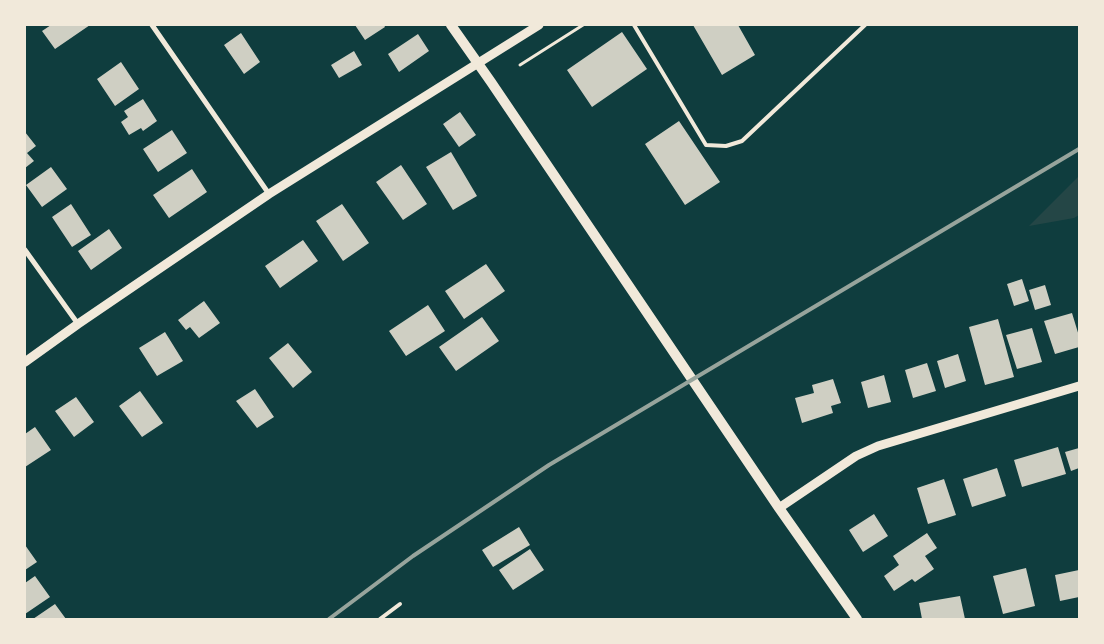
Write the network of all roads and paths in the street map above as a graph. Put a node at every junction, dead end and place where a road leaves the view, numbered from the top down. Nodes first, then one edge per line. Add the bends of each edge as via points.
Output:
1 (152, 25) edge
2 (451, 25) edge
3 (539, 25) edge
4 (583, 25) edge
5 (634, 25) edge
6 (865, 25) edge
7 (478, 63) junction
8 (520, 65) dead end
9 (269, 194) junction
10 (25, 250) edge
11 (78, 324) junction
12 (25, 362) edge
13 (1079, 386) edge
14 (779, 508) junction
15 (400, 604) dead end
16 (380, 619) edge
17 (857, 619) edge

1 - 9 street
2 - 7 main road
3 - 7 street
4 - 8 path
5 - 6 lane via 706,145 726,146 742,141
7 - 9 street
7 - 14 main road
9 - 11 street
10 - 11 street
11 - 12 street
13 - 14 street via 878,446 856,456
14 - 17 main road
15 - 16 lane

